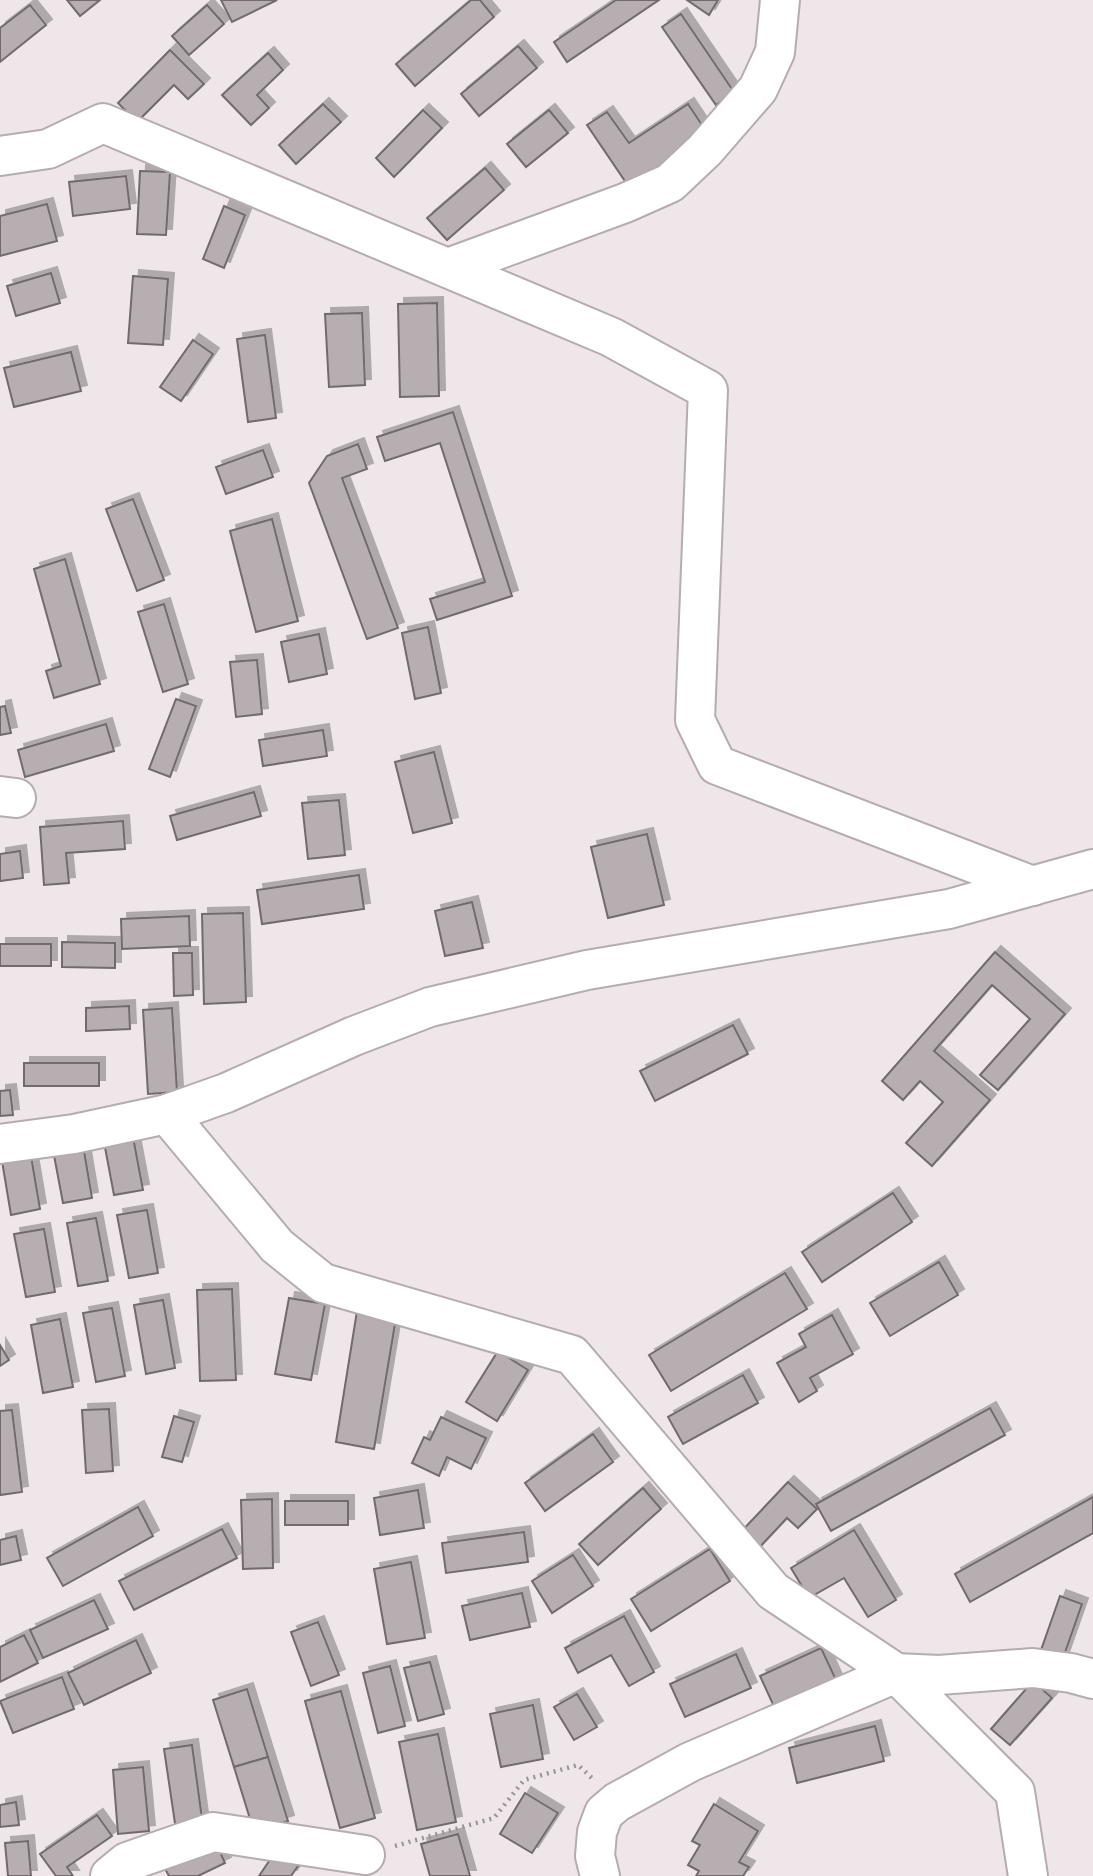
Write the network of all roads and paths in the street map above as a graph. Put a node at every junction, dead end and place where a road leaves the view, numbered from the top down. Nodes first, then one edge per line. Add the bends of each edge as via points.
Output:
1 (780, 0) edge
2 (0, 156) edge
3 (448, 268) junction
4 (1093, 869) edge
5 (1033, 886) junction
6 (167, 1114) junction
7 (0, 1144) edge
8 (895, 1673) junction
9 (1093, 1679) edge
10 (617, 1802) junction
11 (352, 1866) edge
12 (110, 1876) edge
13 (600, 1876) edge
14 (1028, 1876) edge

1 - 3 street via 775,52 758,89 670,183
2 - 3 street via 48,149 103,123
3 - 5 street via 611,337 708,390 695,720 717,765
4 - 5 street
5 - 6 street via 949,909 587,970 430,1007
6 - 7 street
6 - 8 street via 277,1246 323,1283 572,1355 773,1591
8 - 9 street via 939,1675 1033,1668
8 - 10 street via 690,1762
8 - 14 street via 1015,1792
10 - 11 path via 579,1765 524,1780 494,1818
10 - 13 street via 604,1814 597,1832 595,1856
11 - 12 street via 213,1832 127,1862

